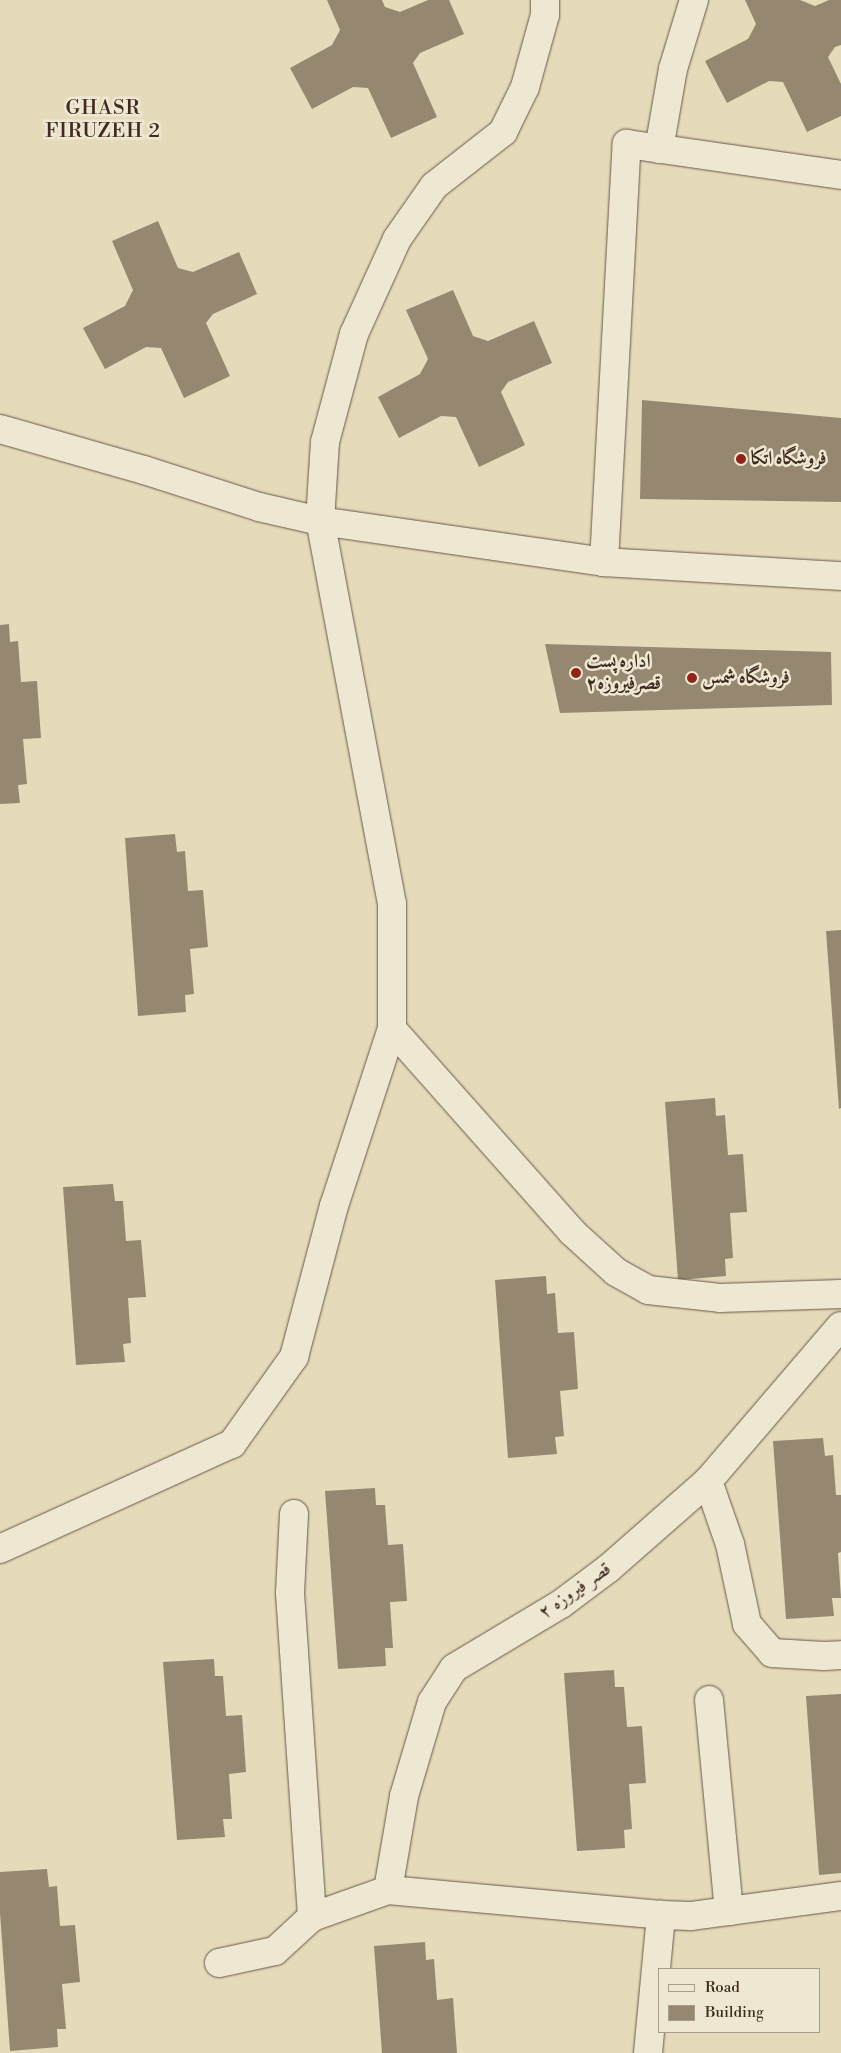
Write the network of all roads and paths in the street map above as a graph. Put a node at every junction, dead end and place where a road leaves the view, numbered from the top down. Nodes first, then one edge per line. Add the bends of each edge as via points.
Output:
1 (545, 0) edge
2 (694, 0) edge
3 (659, 150) junction
4 (841, 175) edge
5 (0, 429) edge
6 (320, 521) junction
7 (604, 562) junction
8 (841, 576) edge
9 (392, 1030) junction
10 (841, 1294) edge
11 (841, 1326) edge
12 (708, 1481) junction
13 (294, 1514) dead end
14 (0, 1549) edge
15 (841, 1655) edge
16 (709, 1700) dead end
17 (388, 1890) junction
18 (841, 1896) edge
19 (729, 1911) junction
20 (661, 1915) junction
21 (312, 1917) junction
22 (220, 1963) dead end
23 (648, 2053) edge

1 - 6 street via 545,15 525,87 503,132 434,186 397,239 354,334 325,442
2 - 3 street via 673,69
3 - 4 street
3 - 7 street via 627,144
5 - 6 street via 258,507
6 - 7 street
6 - 9 street via 392,904
7 - 8 street
9 - 10 street via 572,1232 616,1272 648,1290 720,1298
9 - 14 street via 334,1206 294,1357 232,1444
11 - 12 street, قصر فیروزه ۲
12 - 15 street via 730,1544 747,1624 772,1653
12 - 17 street, قصر فیروزه ۲ via 609,1568 561,1604 454,1668 432,1702 406,1786
13 - 21 street via 290,1593
16 - 19 street
17 - 20 street
17 - 21 street
18 - 19 street
19 - 20 street via 691,1916
20 - 23 street
21 - 22 street via 274,1951

